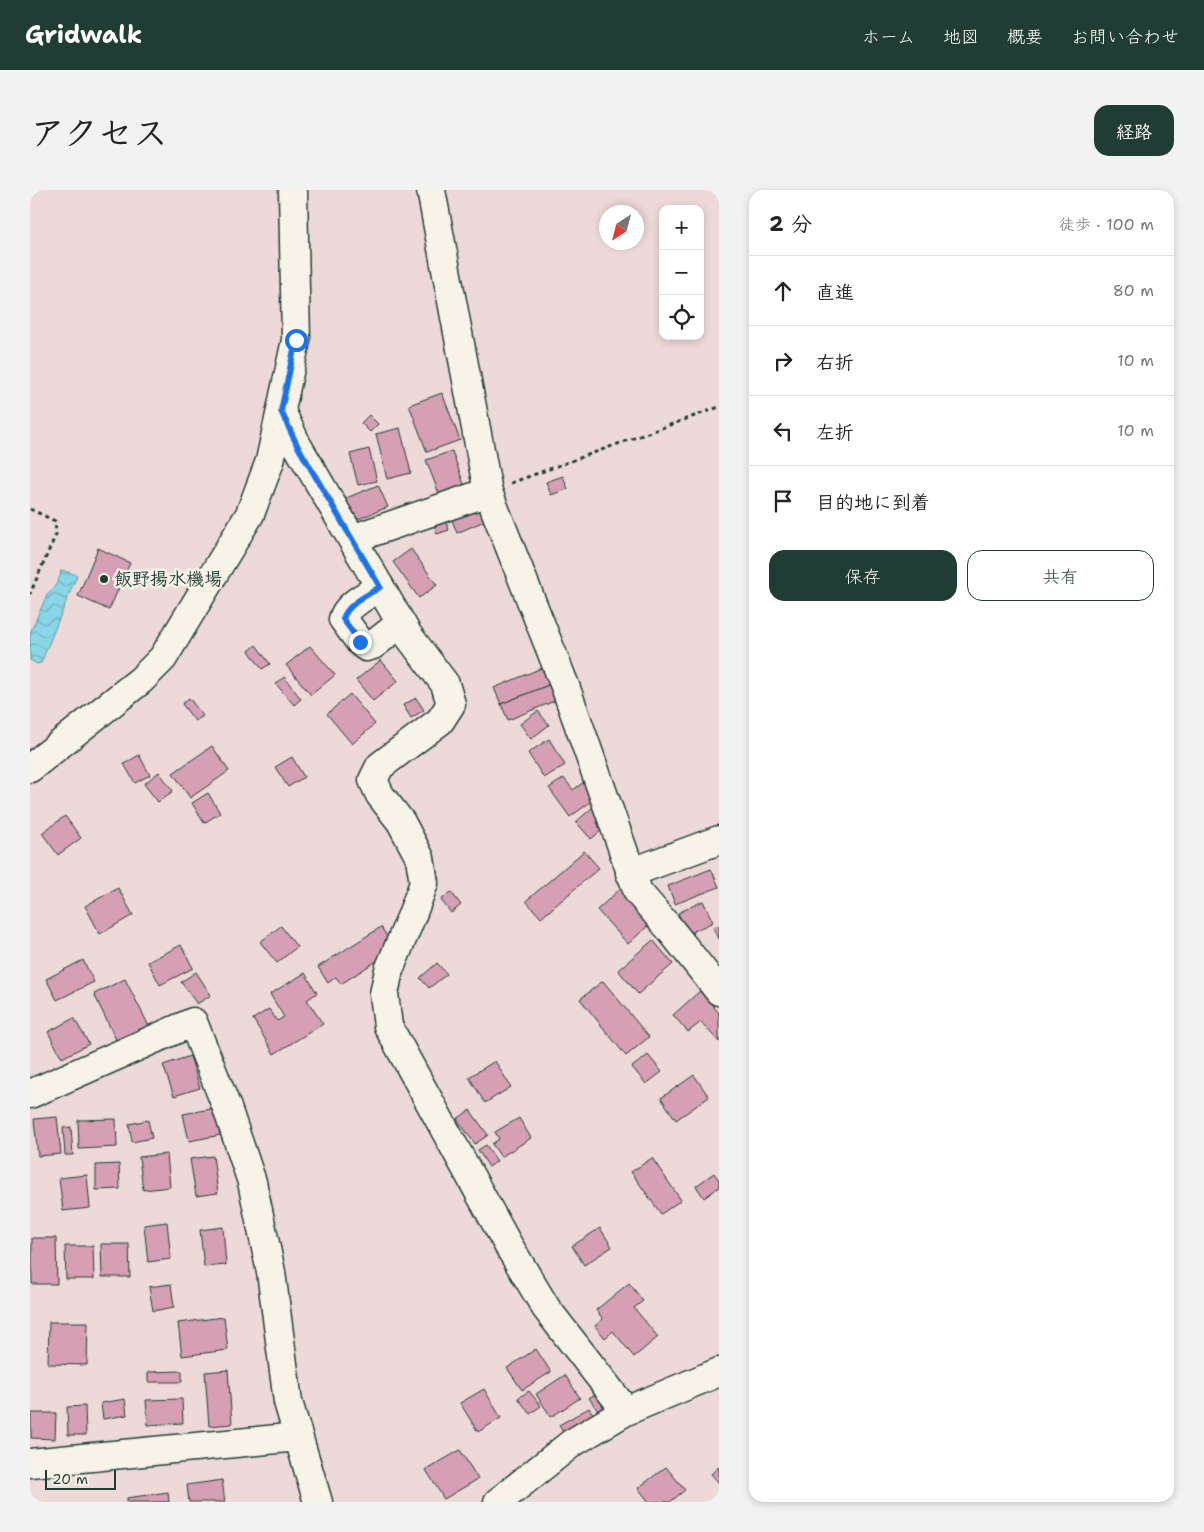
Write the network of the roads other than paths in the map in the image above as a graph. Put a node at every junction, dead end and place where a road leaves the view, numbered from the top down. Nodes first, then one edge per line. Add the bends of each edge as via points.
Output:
1 (292, 190) edge
2 (431, 190) edge
3 (281, 411) junction
4 (488, 492) junction
5 (352, 540) junction
6 (380, 587) junction
7 (401, 623) junction
8 (30, 768) edge
9 (719, 840) edge
10 (630, 873) junction
11 (719, 991) edge
12 (30, 1094) edge
13 (719, 1372) edge
14 (626, 1411) junction
15 (298, 1437) junction
16 (30, 1463) edge
17 (318, 1502) edge
18 (498, 1502) edge

1 - 3 street via 296,340
2 - 4 street
3 - 5 street
3 - 8 street via 270,461 250,514 163,658 141,680
4 - 5 street
4 - 10 street via 566,686
5 - 6 street
6 - 7 street
6 - 7 street via 355,603 343,619 366,647
7 - 14 street via 445,684 451,704 440,721 380,766 373,780 420,858 424,882 389,970 384,994 388,1026 546,1308
9 - 10 street
10 - 11 street via 638,892
12 - 15 street via 193,1022 228,1108 252,1182 271,1272 288,1402
13 - 14 street
14 - 18 street via 572,1443
15 - 16 street
15 - 17 street

